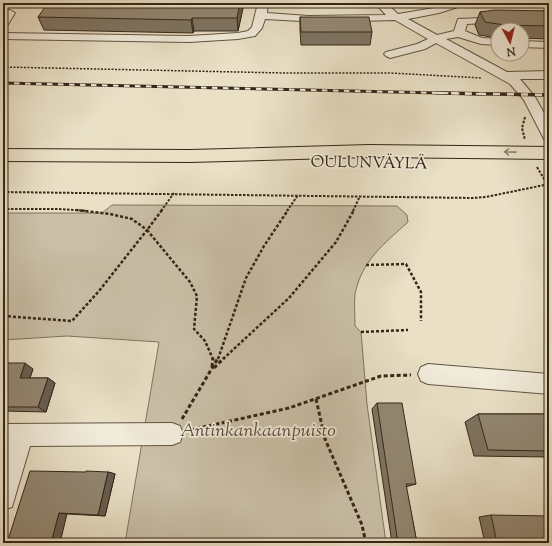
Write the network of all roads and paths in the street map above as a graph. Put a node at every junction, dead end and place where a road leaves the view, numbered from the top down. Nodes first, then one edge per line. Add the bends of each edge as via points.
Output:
1 (263, 3) edge
2 (380, 3) edge
3 (460, 3) edge
4 (10, 13) dead end
5 (261, 15) junction
6 (397, 17) junction
7 (511, 18) edge
8 (3, 24) edge
9 (459, 33) junction
10 (3, 36) edge
11 (437, 38) junction
12 (490, 42) edge
13 (530, 44) edge
14 (549, 45) edge
15 (390, 54) dead end
16 (3, 67) edge
17 (549, 75) edge
18 (508, 76) junction
19 (533, 101) junction
20 (549, 114) edge
21 (549, 136) edge
22 (549, 153) edge
23 (3, 155) edge
24 (190, 156) junction
25 (549, 167) edge
26 (549, 184) edge
27 (3, 192) edge
28 (174, 193) junction
29 (298, 195) junction
30 (360, 196) junction
31 (3, 209) edge
32 (147, 230) junction
33 (366, 265) dead end
34 (3, 316) edge
35 (421, 321) dead end
36 (408, 330) dead end
37 (361, 332) dead end
38 (212, 370) junction
39 (428, 374) joint
40 (549, 384) edge
41 (316, 399) junction
42 (172, 434) junction
43 (12, 436) edge
44 (3, 498) edge
45 (366, 543) edge

1 - 5 street
2 - 6 street
3 - 6 street via 449,8
4 - 8 street
5 - 6 street via 303,20
5 - 10 street via 258,28 251,34 238,36 189,39
6 - 11 street
7 - 9 street via 462,21
9 - 11 street
9 - 12 street
11 - 15 street via 421,47
11 - 18 street
13 - 14 street
16 - 18 path via 391,73 476,78
17 - 18 street
18 - 19 street
19 - 20 street
19 - 21 street
22 -> 24 main road, OULUNVÄYLÄ via 369,151
23 - 24 main road, OULUNVÄYLÄ
24 - 25 main road, OULUNVÄYLÄ via 353,164
26 - 30 path via 473,198
27 - 28 path
28 - 29 path
28 - 32 path
29 - 30 path
29 - 38 path via 246,278 223,348
30 - 38 path via 334,246 297,284 289,298
31 - 32 path via 74,210 118,216 133,219
32 - 34 path via 72,321
32 - 38 path via 190,282 197,296 194,329 205,341 213,357
33 - 35 path via 406,264 421,292
36 - 37 path
38 - 42 path
39 - 40 street
39 - 41 path via 381,376
41 - 42 path via 290,408
41 - 45 path via 325,439 362,525
42 - 43 street
43 - 44 street

